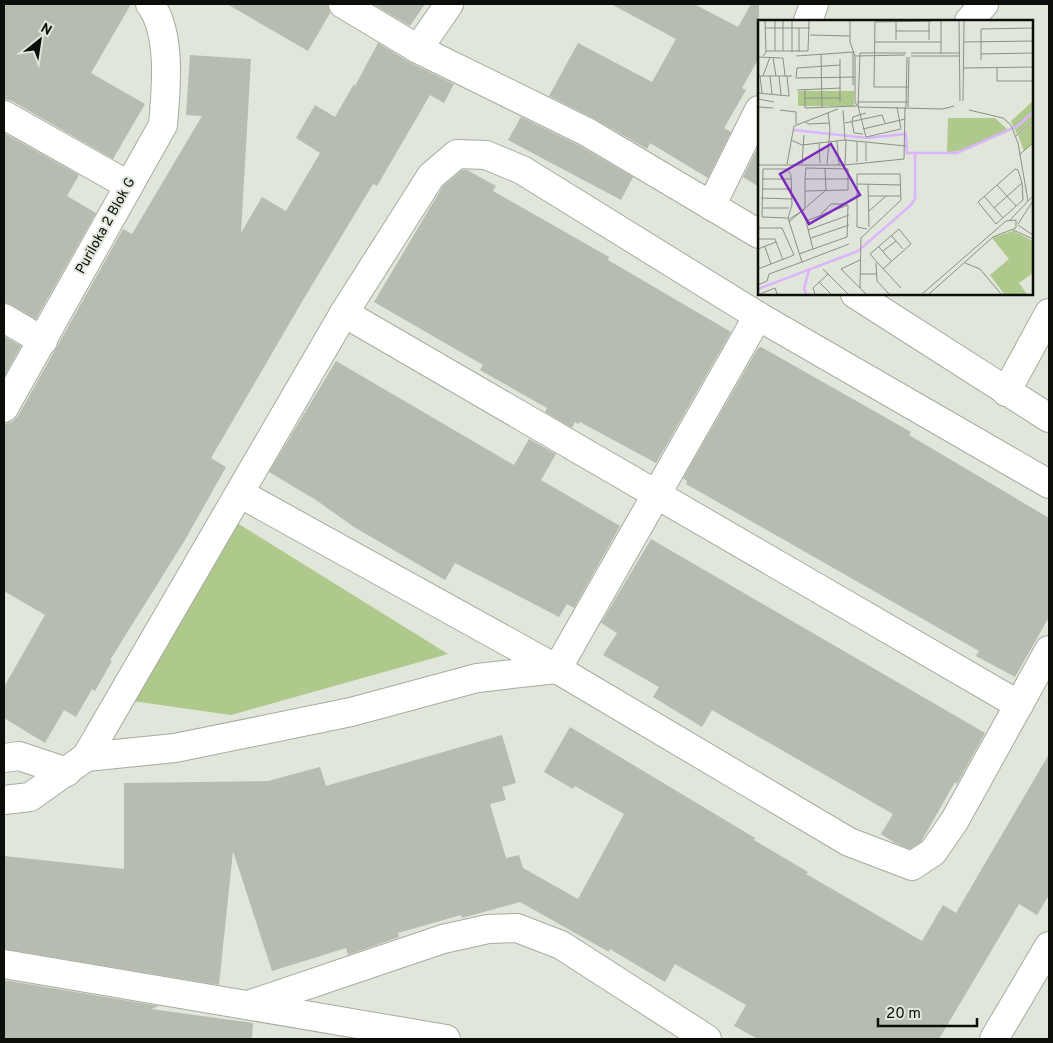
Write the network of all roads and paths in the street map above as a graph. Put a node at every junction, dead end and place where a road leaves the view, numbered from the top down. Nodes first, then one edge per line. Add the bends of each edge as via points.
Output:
1 (150, 4) edge
2 (343, 4) edge
3 (450, 4) edge
4 (814, 4) edge
5 (984, 4) edge
6 (808, 20) edge
7 (970, 20) edge
8 (418, 49) junction
9 (758, 112) edge
10 (4, 115) edge
11 (128, 186) junction
12 (711, 206) junction
13 (758, 233) edge
14 (858, 295) edge
15 (344, 313) junction
16 (1049, 313) edge
17 (758, 316) junction
18 (4, 318) edge
19 (43, 341) junction
20 (1006, 392) junction
21 (4, 408) edge
22 (1049, 418) edge
23 (1049, 484) edge
24 (241, 494) junction
25 (656, 495) junction
26 (1049, 650) edge
27 (557, 669) junction
28 (1019, 706) junction
29 (4, 758) edge
30 (76, 765) junction
31 (4, 800) edge
32 (1049, 946) edge
33 (4, 964) edge
34 (251, 1004) junction
35 (446, 1039) edge
36 (707, 1039) edge
37 (994, 1039) edge

1 - 11 street, Puriloka 2 Blok G via 162,33 166,80 163,125
2 - 8 street
3 - 8 street
4 - 6 street
5 - 7 street
8 - 12 street via 587,132
9 - 12 street
10 - 11 street
11 - 19 street, Puriloka 2 Blok G
12 - 13 street
14 - 20 street
15 - 17 street via 431,176 457,154 486,155 522,170
15 - 24 street
15 - 25 street
16 - 20 street
17 - 23 street
17 - 25 street
18 - 19 street
19 - 21 street, Puriloka 2 Blok G
20 - 22 street
24 - 27 street
24 - 30 street
25 - 27 street
25 - 28 street
26 - 28 street
27 - 28 street via 849,842 912,866 933,852 955,820
27 - 30 street via 477,678 351,712
29 - 30 street via 19,756
30 - 31 street via 30,797
32 - 37 street
33 - 34 street
34 - 35 street
34 - 36 street via 443,939 488,929 517,928 561,945

